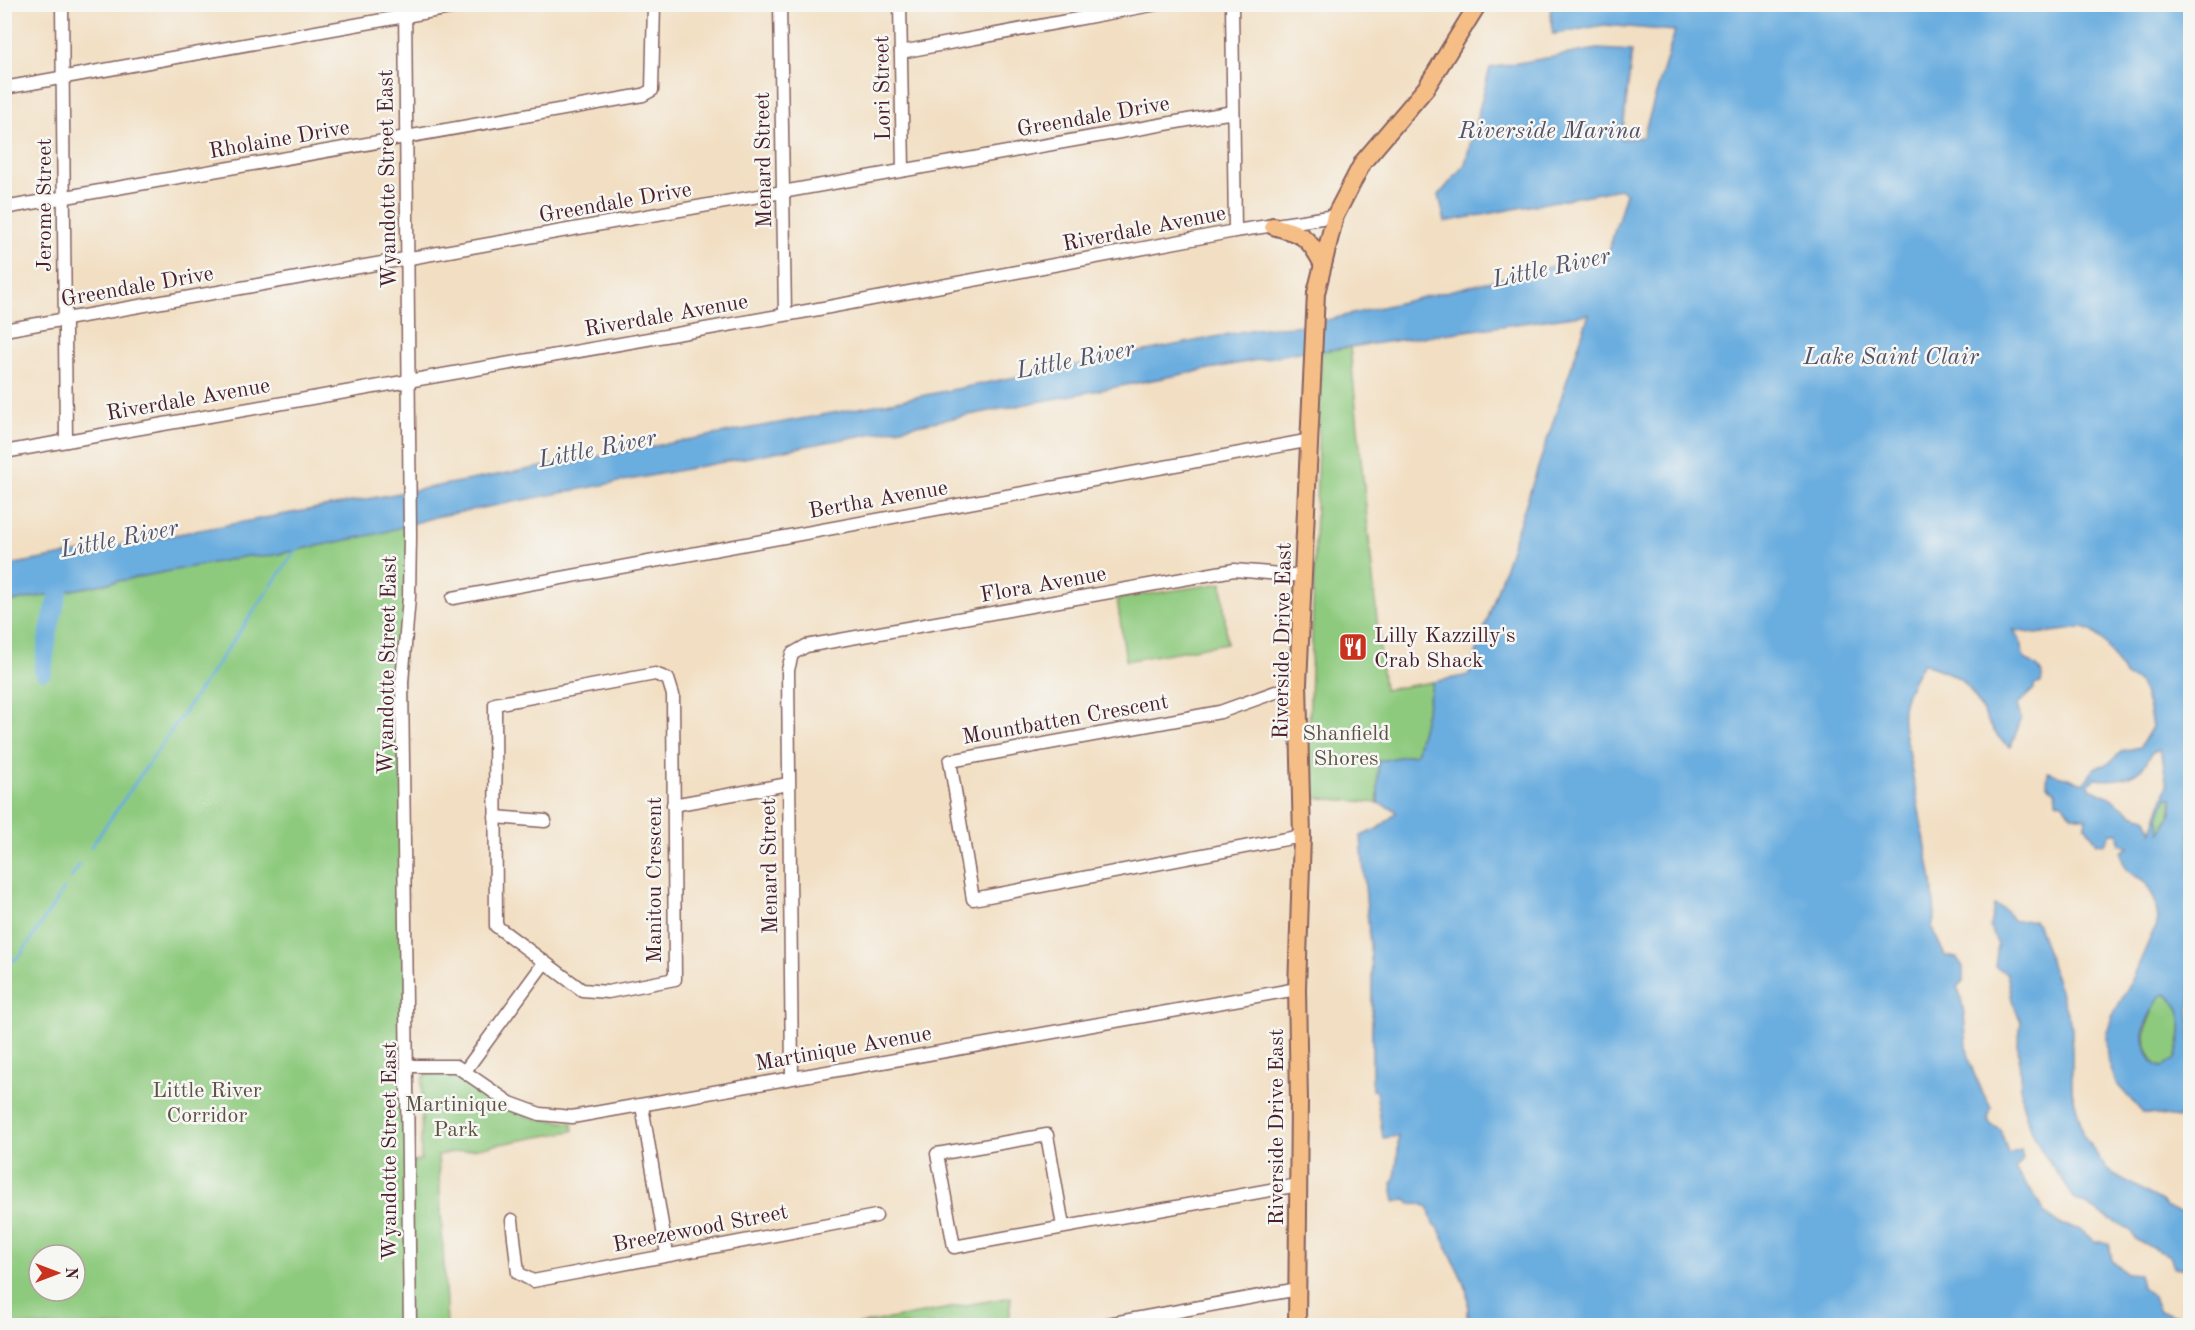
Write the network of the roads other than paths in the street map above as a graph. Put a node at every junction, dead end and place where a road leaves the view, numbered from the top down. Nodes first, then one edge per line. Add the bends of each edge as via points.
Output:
1 (62, 4) edge
2 (472, 4) edge
3 (654, 4) edge
4 (780, 4) edge
5 (900, 4) edge
6 (1157, 4) edge
7 (1232, 4) edge
8 (1467, 4) edge
9 (1478, 4) edge
10 (405, 11) edge
11 (1449, 36) dead end
12 (901, 52) junction
13 (63, 77) junction
14 (4, 88) edge
15 (1233, 112) junction
16 (407, 137) junction
17 (903, 170) junction
18 (783, 191) junction
19 (64, 197) junction
20 (4, 208) edge
21 (1335, 216) junction
22 (1273, 226) junction
23 (1235, 231) junction
24 (408, 259) junction
25 (1322, 263) junction
26 (786, 314) junction
27 (64, 319) junction
28 (4, 330) edge
29 (410, 380) junction
30 (1311, 440) junction
31 (66, 441) junction
32 (4, 452) edge
33 (1304, 576) junction
34 (453, 598) dead end
35 (792, 654) joint
36 (1298, 684) junction
37 (788, 784) junction
38 (673, 805) junction
39 (495, 817) junction
40 (545, 821) dead end
41 (1302, 836) junction
42 (544, 963) junction
43 (1297, 989) junction
44 (408, 1066) junction
45 (465, 1071) junction
46 (792, 1077) junction
47 (642, 1106) junction
48 (1298, 1185) junction
49 (876, 1216) dead end
50 (512, 1220) dead end
51 (1063, 1226) junction
52 (667, 1254) junction
53 (1298, 1289) junction
54 (410, 1326) edge
55 (1097, 1326) edge
56 (1297, 1326) edge

1 - 13 street, Jerome Street
2 - 10 street
3 - 16 street, Rholaine Drive via 652,90 642,95
4 - 18 street, Menard Street
5 - 12 street, Lori Street
6 - 12 street
7 - 15 street
8 - 11 main road
9 - 21 main road, Riverside Drive East via 1426,88 1363,162
10 - 13 street
10 - 16 street, Wyandotte Street East
12 - 17 street, Lori Street
13 - 14 street
13 - 19 street, Jerome Street
15 - 17 street, Greendale Drive
15 - 23 street
16 - 19 street, Rholaine Drive
16 - 24 street, Wyandotte Street East
17 - 18 street, Greendale Drive
18 - 24 street, Greendale Drive
18 - 26 street, Menard Street
19 - 20 street, Rholaine Drive
19 - 27 street, Jerome Street
21 - 22 street, Riverdale Avenue
21 - 25 main road, Riverside Drive East
22 - 23 street, Riverdale Avenue
22 - 25 main road via 1300,233
23 - 26 street, Riverdale Avenue
24 - 27 street, Greendale Drive
24 - 29 street, Wyandotte Street East
25 - 30 main road, Riverside Drive East via 1316,293
26 - 29 street, Riverdale Avenue
27 - 28 street, Greendale Drive
27 - 31 street, Jerome Street
29 - 31 street, Riverdale Avenue
29 - 44 street, Wyandotte Street East via 409,597 402,682
30 - 33 main road, Riverside Drive East
30 - 34 street, Bertha Avenue
31 - 32 street, Riverdale Avenue
33 - 35 street, Flora Avenue via 1234,570 806,646
33 - 36 main road, Riverside Drive East
35 - 37 street, Menard Street via 788,670
36 - 41 main road, Riverside Drive East
36 - 41 street, Mountbatten Crescent via 1220,712 950,761 973,899
37 - 38 street
37 - 46 street, Menard Street
38 - 39 street, Manitou Crescent via 673,695 668,679 655,674 495,704
38 - 42 street, Manitou Crescent via 675,980 608,992 582,990
39 - 40 street
39 - 42 street, Manitou Crescent via 496,926
41 - 43 main road, Riverside Drive East
42 - 45 street
43 - 46 street, Martinique Avenue
43 - 48 main road, Riverside Drive East
44 - 45 street, Martinique Avenue via 456,1066
44 - 54 street, Wyandotte Street East
45 - 47 street, Martinique Avenue via 510,1103 540,1114 572,1117
46 - 47 street, Martinique Avenue
47 - 52 street
48 - 51 street
48 - 53 main road, Riverside Drive East
49 - 52 street, Breezewood Street
50 - 52 street, Breezewood Street via 518,1273 533,1281
51 - 51 street via 1047,1135 937,1154 954,1247
53 - 55 street
53 - 56 main road, Riverside Drive East

